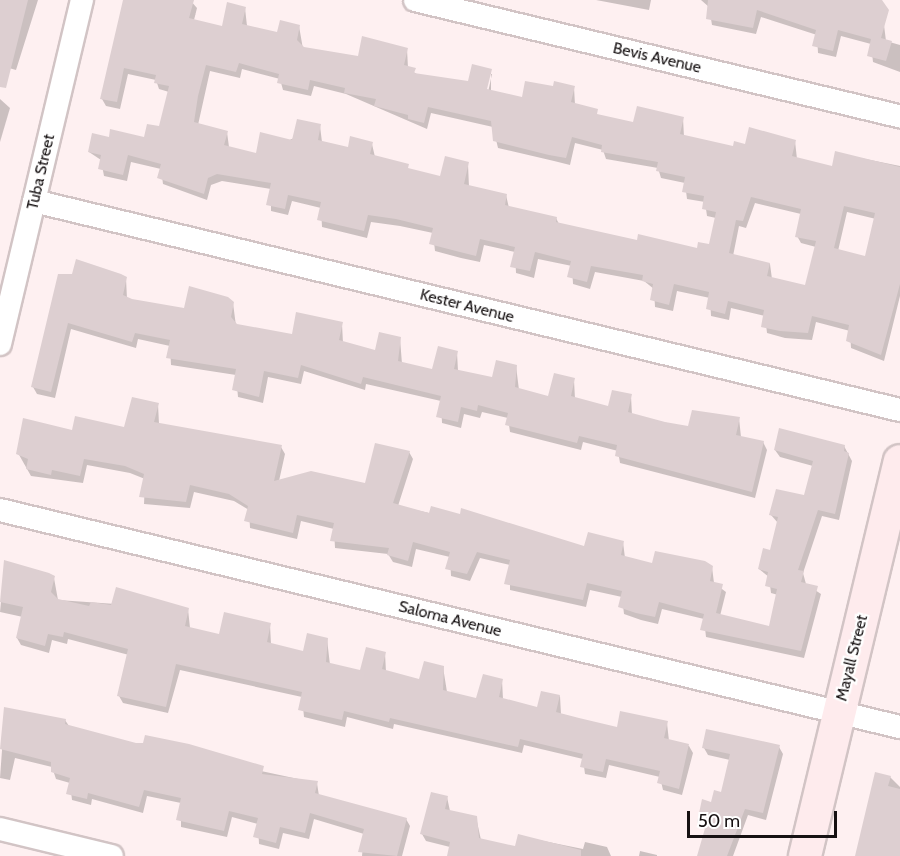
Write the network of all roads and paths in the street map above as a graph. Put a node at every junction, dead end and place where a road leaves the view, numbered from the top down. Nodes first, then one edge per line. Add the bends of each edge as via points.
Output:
1 (82, 0) edge
2 (414, 0) edge
3 (900, 116) edge
4 (34, 201) junction
5 (0, 344) edge
6 (900, 410) edge
7 (900, 461) edge
8 (0, 510) edge
9 (838, 713) junction
10 (900, 727) edge
11 (0, 829) edge
12 (112, 856) edge
13 (805, 856) edge

1 - 4 street, Tuba Street
2 - 3 street, Bevis Avenue
4 - 5 street, Tuba Street
4 - 6 street, Kester Avenue
7 - 9 street, Mayall Street
8 - 9 street, Saloma Avenue
9 - 10 street, Saloma Avenue
9 - 13 street, Mayall Street
11 - 12 street

